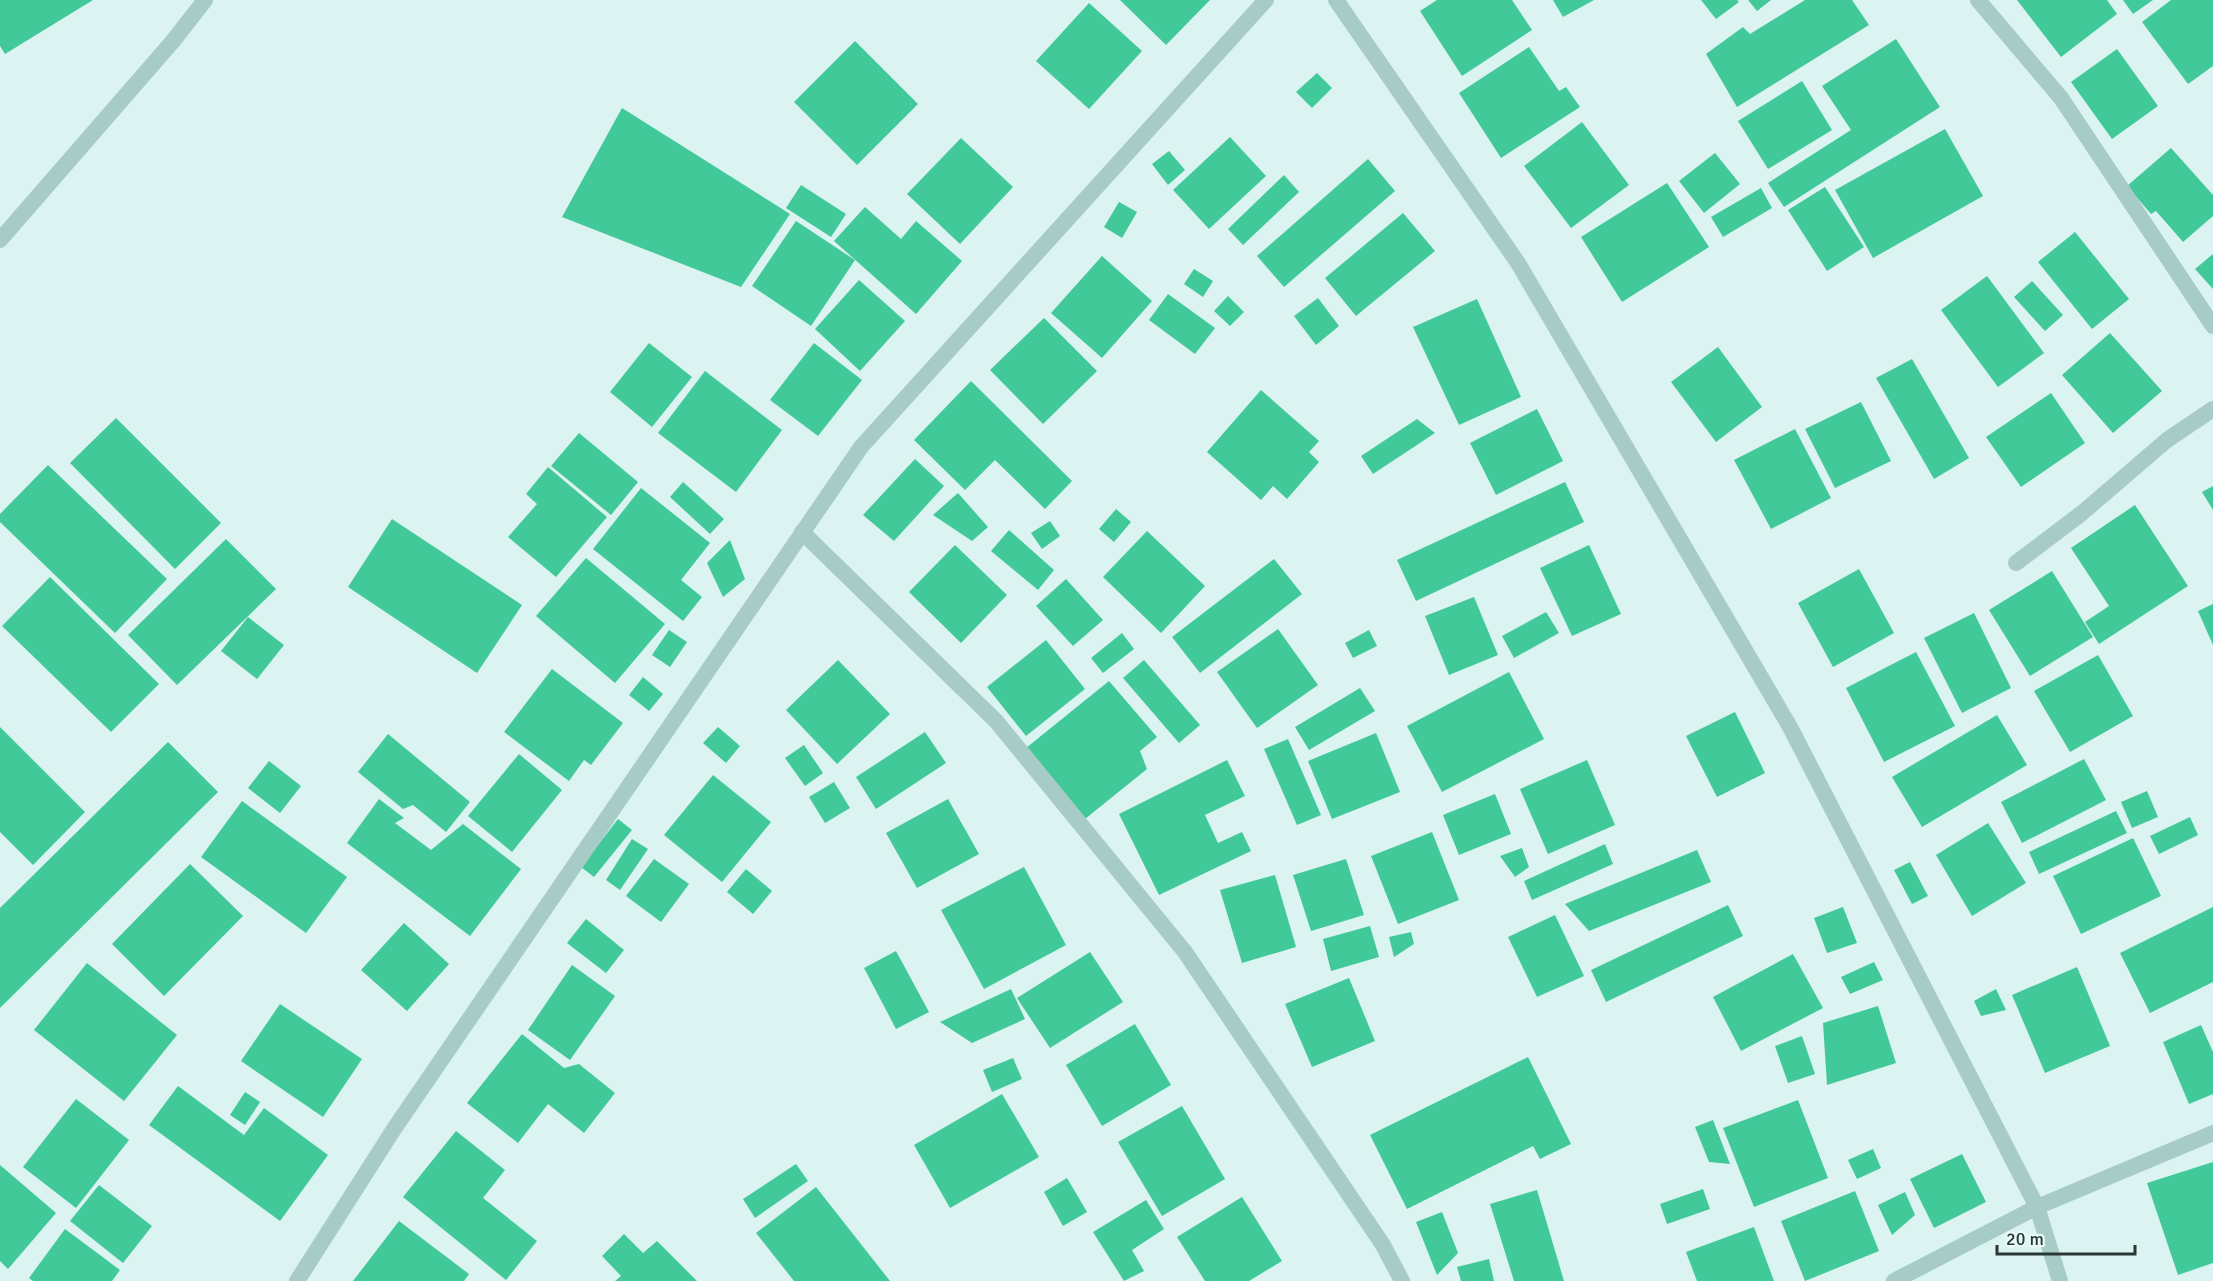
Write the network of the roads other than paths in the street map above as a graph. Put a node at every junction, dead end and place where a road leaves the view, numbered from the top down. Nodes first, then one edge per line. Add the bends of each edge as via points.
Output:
1 (205, 0) edge
2 (1266, 0) edge
3 (1336, 0) edge
4 (1978, 0) edge
5 (0, 240) edge
6 (2213, 326) edge
7 (2213, 409) edge
8 (802, 532) junction
9 (2016, 563) dead end
10 (2213, 1133) edge
11 (2037, 1208) junction
12 (297, 1281) edge
13 (1402, 1281) edge
14 (1893, 1281) edge
15 (2060, 1281) edge

1 - 5 street
2 - 8 street via 861,447
3 - 11 street via 1518,264 1790,726
4 - 6 street via 2061,98
7 - 9 street via 2167,440
8 - 12 street via 394,1129
8 - 13 street via 996,721 1185,952 1383,1245
10 - 11 street
11 - 14 street
11 - 15 street

